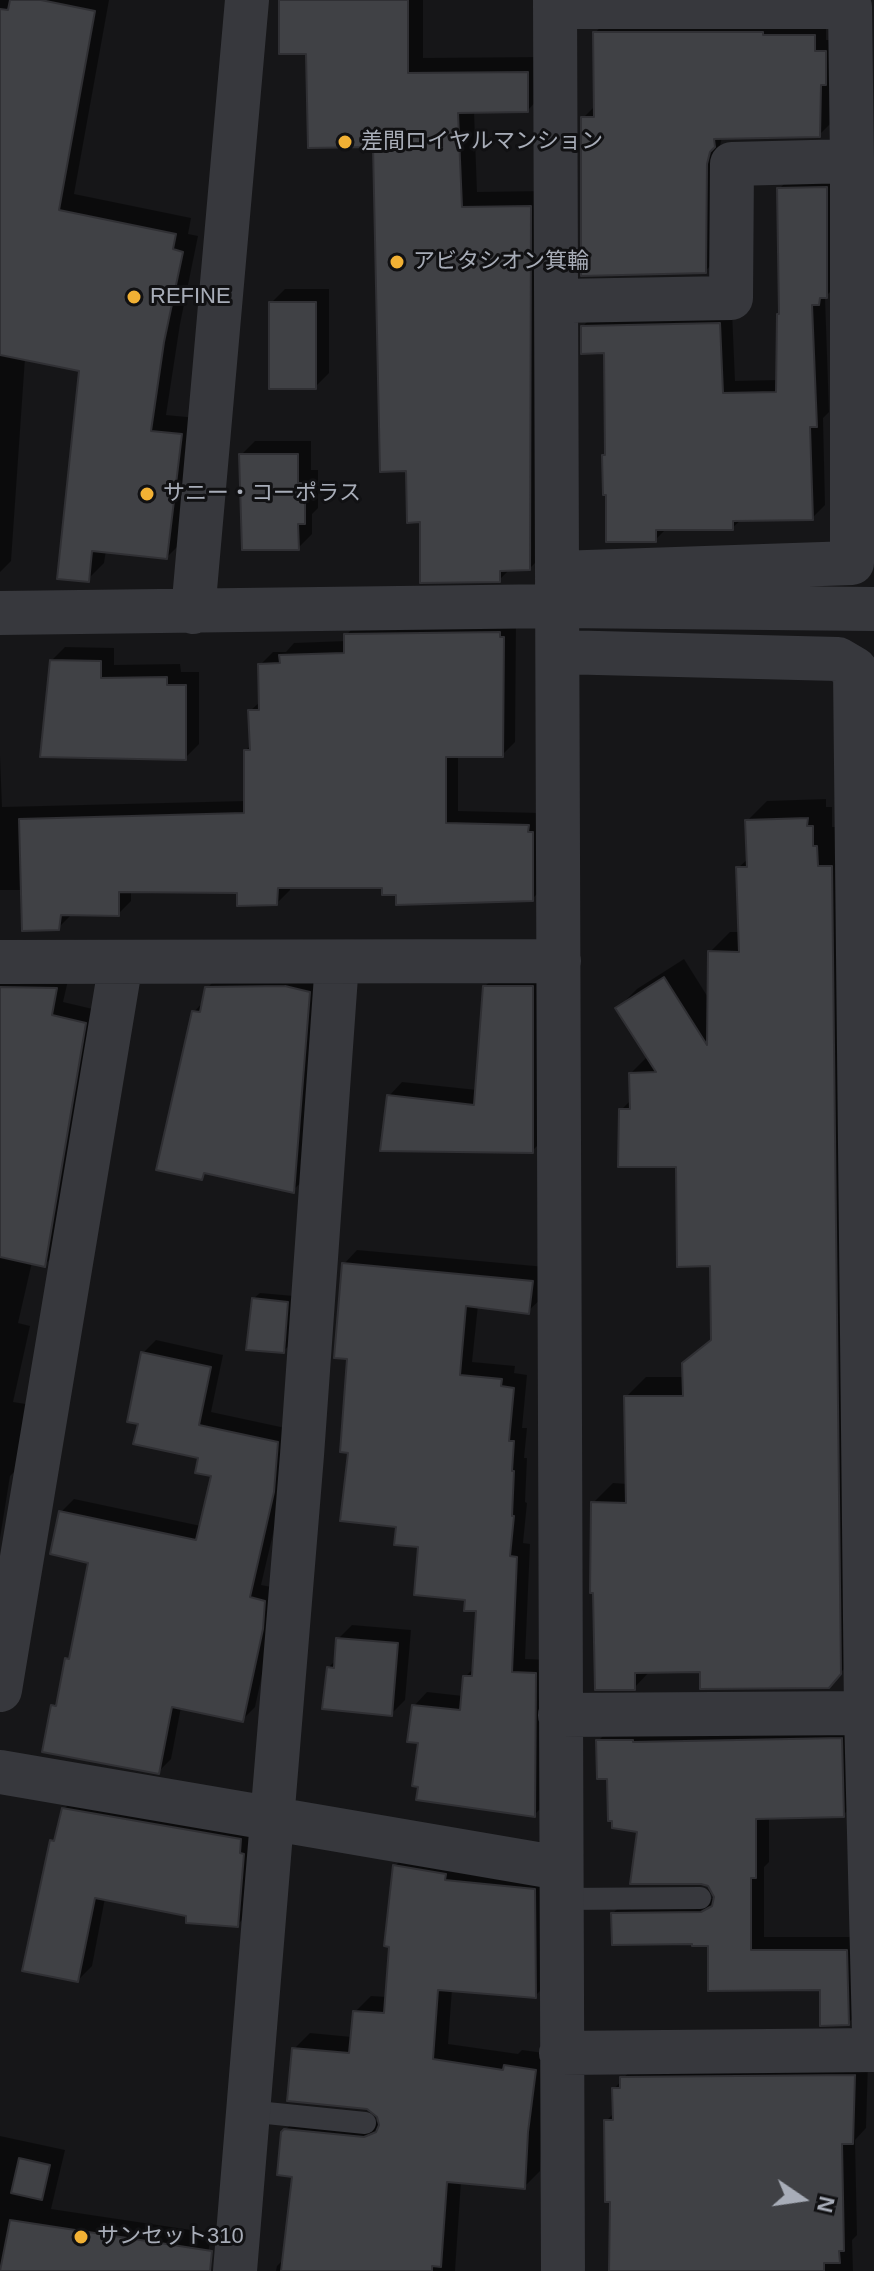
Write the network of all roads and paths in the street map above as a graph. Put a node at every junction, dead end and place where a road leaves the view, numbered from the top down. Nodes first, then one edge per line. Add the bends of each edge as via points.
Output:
1 (247, 0) edge
2 (555, 4) edge
3 (852, 161) junction
4 (557, 301) junction
5 (558, 590) junction
6 (874, 609) edge
7 (193, 612) junction
8 (0, 613) edge
9 (558, 652) junction
10 (559, 961) junction
11 (0, 962) edge
12 (121, 962) junction
13 (337, 962) junction
14 (15, 1510) edge
15 (0, 1690) edge
16 (866, 1713) junction
17 (560, 1715) junction
18 (0, 1772) edge
19 (271, 1820) junction
20 (561, 1883) junction
21 (700, 1898) dead end
22 (874, 2033) edge
23 (874, 2050) edge
24 (561, 2053) junction
25 (247, 2111) junction
26 (365, 2123) dead end
27 (235, 2271) edge
28 (563, 2271) edge

1 - 7 street
2 - 3 street via 850,7
2 - 4 street
3 - 4 street via 732,164 731,298
3 - 5 street via 852,563
4 - 5 street
5 - 6 street via 606,608
5 - 7 street
5 - 9 street
7 - 8 street
9 - 10 street
9 - 16 street via 838,659 855,669
10 - 13 street
10 - 17 street
11 - 12 street
12 - 13 street
12 - 14 street
13 - 19 street
14 - 15 street
16 - 17 street
16 - 22 street
17 - 20 street
18 - 19 street
19 - 20 street
19 - 25 street
20 - 21 lane
20 - 24 street
23 - 24 street
24 - 28 street
25 - 26 lane
25 - 27 street

